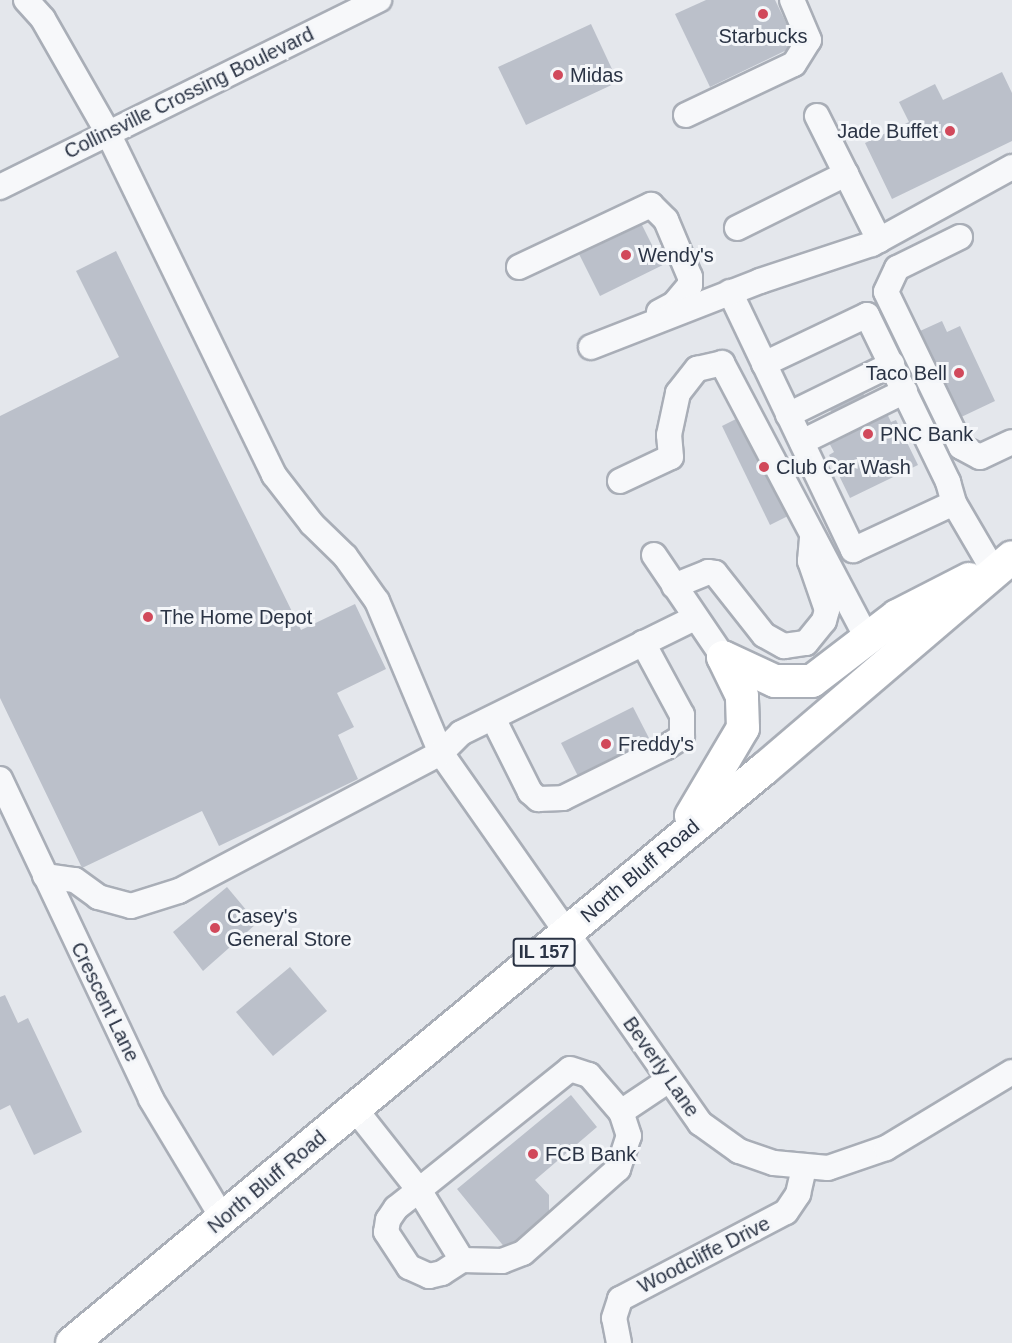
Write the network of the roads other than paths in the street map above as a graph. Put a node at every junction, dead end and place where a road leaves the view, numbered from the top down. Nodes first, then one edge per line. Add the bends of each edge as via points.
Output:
1 (26, 0) edge
2 (379, 0) edge
3 (792, 0) edge
4 (686, 115) dead end
5 (818, 116) dead end
6 (108, 133) junction
7 (1012, 167) edge
8 (846, 174) junction
9 (0, 187) edge
10 (737, 228) dead end
11 (960, 237) dead end
12 (879, 240) junction
13 (519, 267) dead end
14 (730, 292) junction
15 (624, 334) junction
16 (591, 347) dead end
17 (764, 364) junction
18 (898, 378) junction
19 (795, 428) junction
20 (1012, 442) edge
21 (620, 481) dead end
22 (954, 503) junction
23 (813, 533) junction
24 (654, 555) dead end
25 (1004, 562) edge
26 (674, 586) junction
27 (695, 618) junction
28 (868, 640) junction
29 (643, 643) junction
30 (723, 657) junction
31 (493, 718) junction
32 (441, 753) junction
33 (0, 779) edge
34 (673, 843) junction
35 (45, 876) junction
36 (566, 933) junction
37 (1012, 1072) edge
38 (669, 1080) junction
39 (354, 1109) junction
40 (621, 1112) junction
41 (804, 1168) junction
42 (419, 1190) junction
43 (223, 1219) junction
44 (462, 1260) junction
45 (72, 1343) edge
46 (619, 1343) edge

1 - 6 street, Beverly Lane via 43,19
2 - 6 street, Collinsville Crossing Boulevard
3 - 4 street via 809,40 794,64
5 - 8 street
6 - 9 street, Collinsville Crossing Boulevard
6 - 32 street, Beverly Lane via 274,475 312,524 345,556 377,601
7 - 12 street
8 - 10 street
8 - 12 street
11 - 20 street via 897,268 886,292 961,447 980,457
12 - 14 street
13 - 15 street via 640,207 651,205 659,209 689,267 690,285 674,304
14 - 15 street
14 - 17 street
15 - 16 street
17 - 18 street via 867,315
17 - 19 street
18 - 19 street
18 - 22 street
19 - 22 street via 853,550
21 - 23 street via 671,457 669,435 678,393 687,378 722,363
22 - 25 street
23 - 26 street via 810,561 827,610 824,621 806,644 784,646 764,635 715,573 708,572
23 - 28 street
24 - 26 street
25 - 28 main road via 897,615
25 - 34 main road, North Bluff Road / IL 157
26 - 27 street
27 - 29 street
27 - 30 street
28 - 30 main road via 826,674 792,684 759,675
29 - 31 street
29 - 31 street via 678,705 684,727 678,741 657,752 563,798 538,799 530,792
30 - 34 main road via 739,687 745,716 743,728 729,758
31 - 32 street via 461,733
32 - 35 street via 180,891 131,906 98,897 75,880
32 - 36 street, Beverly Lane
33 - 35 street, Crescent Lane
34 - 36 main road, North Bluff Road / IL 157
35 - 43 street, Crescent Lane via 151,1099
36 - 38 street, Beverly Lane
36 - 39 main road, North Bluff Road / IL 157
37 - 41 street, Beverly Lane via 886,1148 838,1166
38 - 40 street
38 - 41 street, Beverly Lane via 700,1123 719,1139 739,1152
39 - 42 street
39 - 43 main road, North Bluff Road / IL 157
40 - 42 street via 589,1075 570,1069
40 - 44 street via 629,1136 618,1169 523,1253 502,1261
41 - 46 street, Woodcliffe Drive via 798,1194 786,1212 620,1299 614,1318
42 - 44 street
42 - 44 street via 396,1208 386,1232 416,1273 442,1273
43 - 45 main road, North Bluff Road / IL 157

